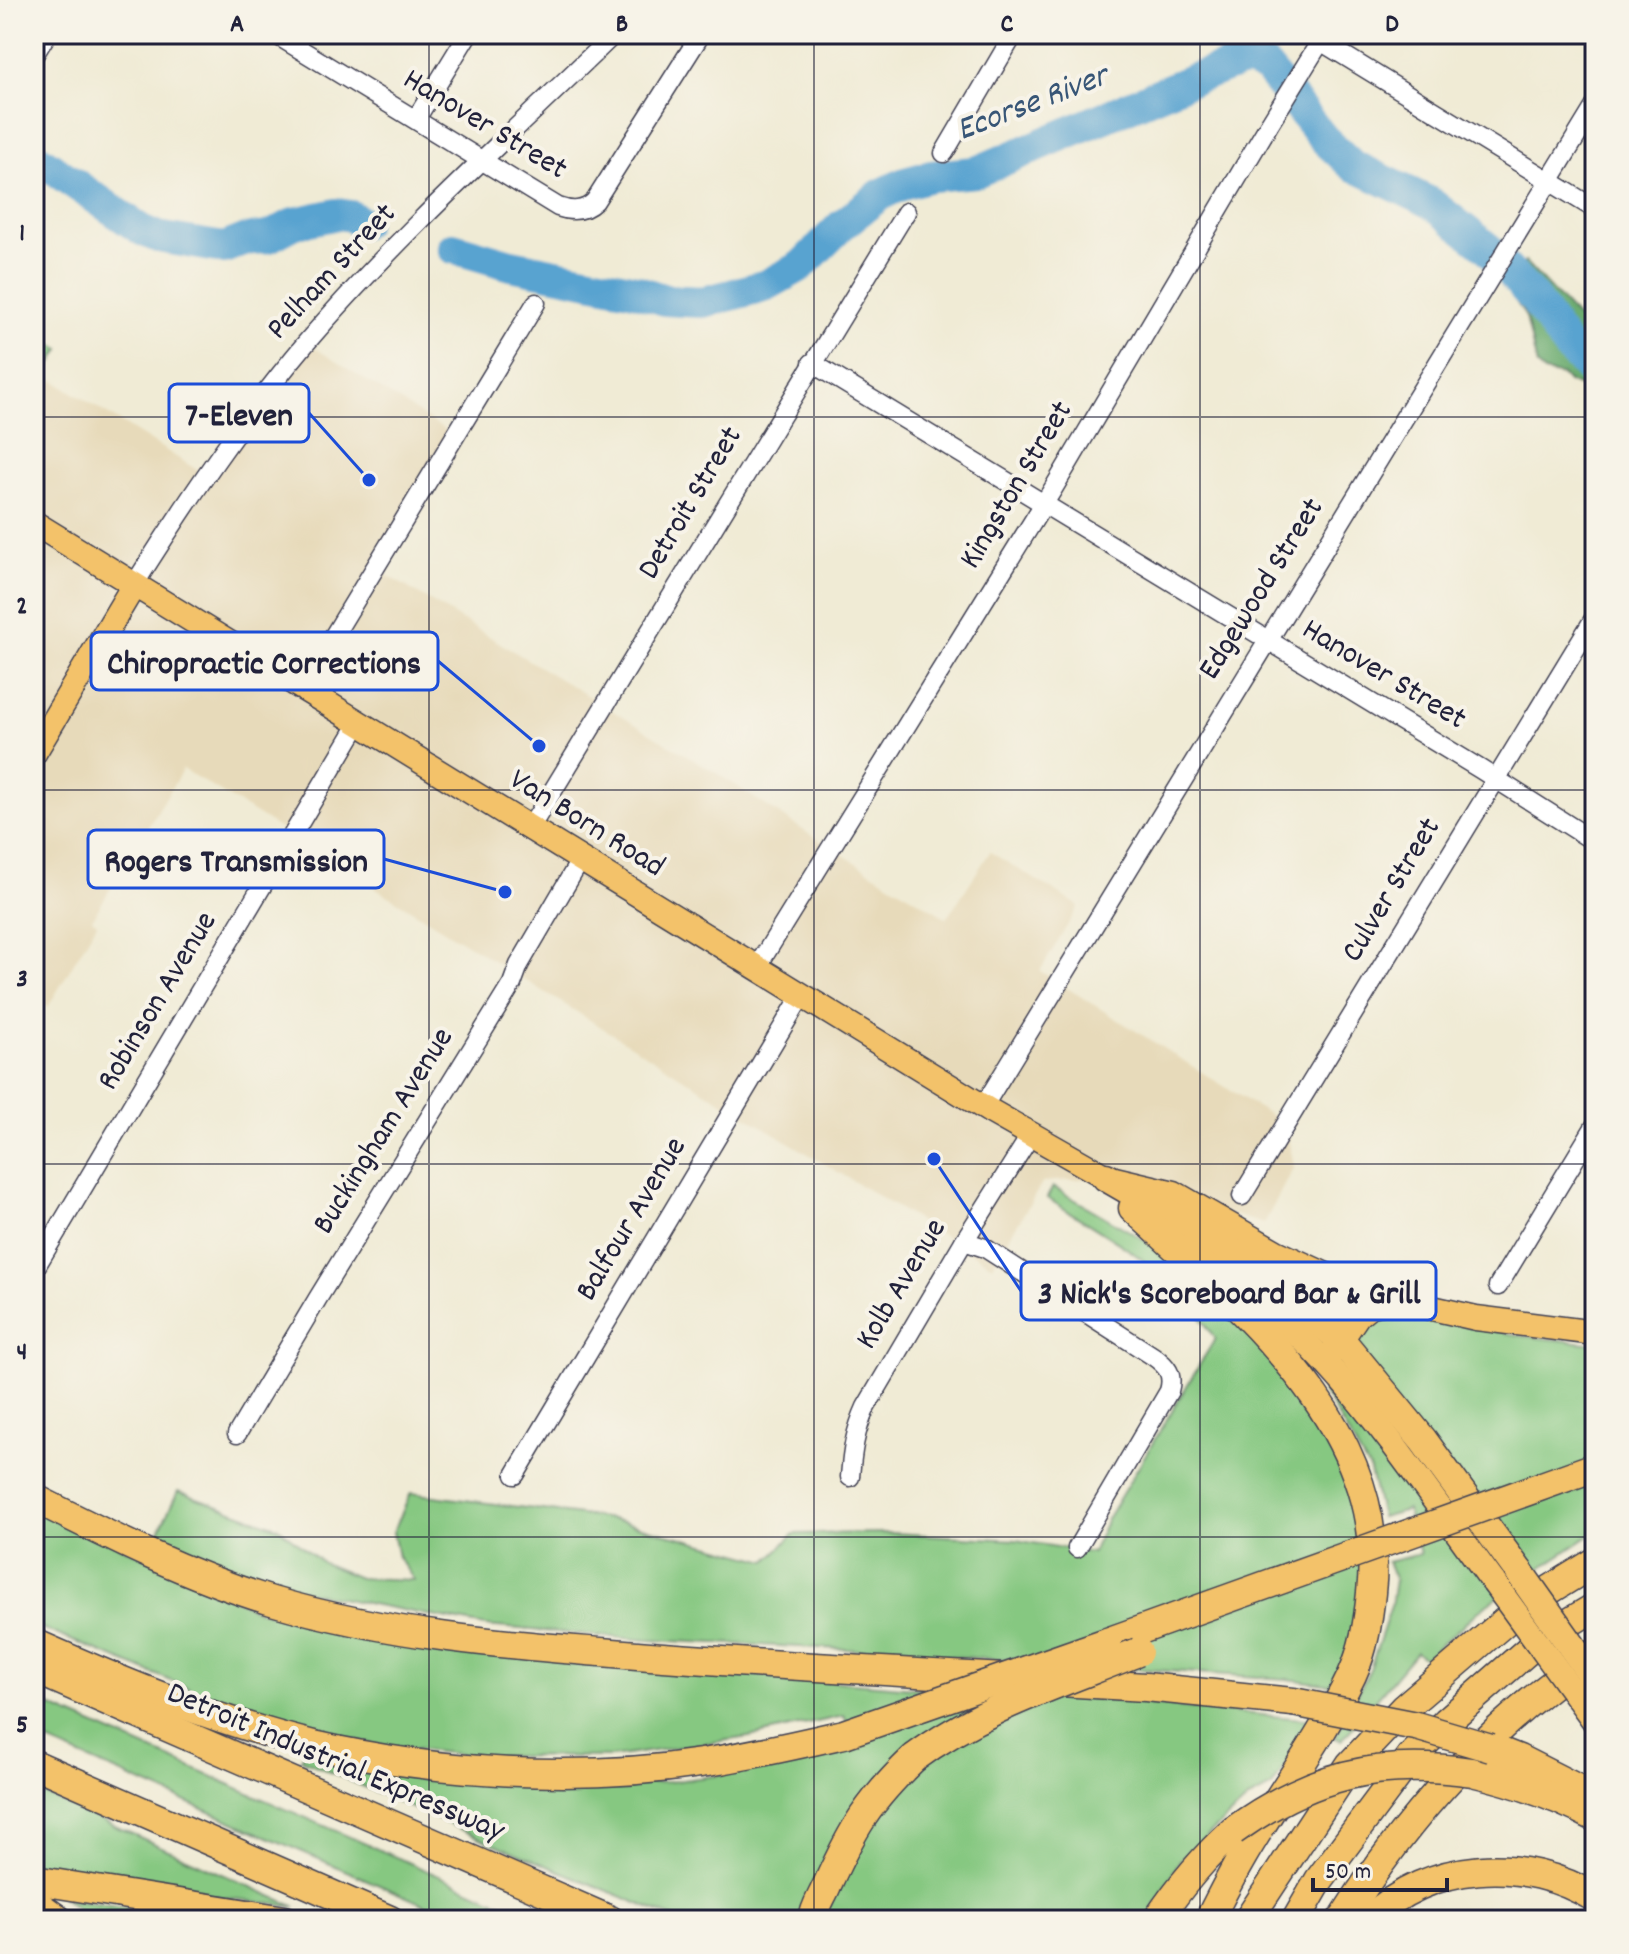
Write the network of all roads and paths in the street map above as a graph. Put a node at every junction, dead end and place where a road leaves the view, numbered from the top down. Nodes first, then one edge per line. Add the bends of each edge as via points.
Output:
1 (47, 34) edge
2 (275, 34) edge
3 (468, 34) edge
4 (614, 34) edge
5 (701, 34) edge
6 (1014, 34) edge
7 (1318, 37) edge
8 (34, 55) edge
9 (1595, 106) edge
10 (416, 119) junction
11 (944, 153) dead end
12 (483, 160) junction
13 (1550, 181) junction
14 (1595, 209) edge
15 (906, 212) dead end
16 (536, 303) dead end
17 (812, 363) junction
18 (1042, 505) junction
19 (34, 523) edge
20 (134, 585) junction
21 (1595, 617) edge
22 (1267, 641) junction
23 (302, 688) junction
24 (359, 723) junction
25 (34, 753) edge
26 (1496, 779) junction
27 (530, 828) junction
28 (1595, 842) edge
29 (581, 859) junction
30 (757, 967) junction
31 (802, 995) junction
32 (983, 1107) junction
33 (1595, 1126) edge
34 (1032, 1133) junction
35 (1106, 1177) junction
36 (1242, 1196) dead end
37 (1133, 1208) junction
38 (964, 1241) junction
39 (34, 1270) edge
40 (1498, 1286) dead end
41 (1397, 1300) junction
42 (1595, 1333) edge
43 (1333, 1352) junction
44 (237, 1434) dead end
45 (1595, 1467) edge
46 (515, 1475) dead end
47 (850, 1477) dead end
48 (34, 1498) edge
49 (1077, 1548) dead end
50 (1595, 1562) edge
51 (1303, 1572) junction
52 (1507, 1578) junction
53 (1595, 1607) edge
54 (34, 1643) edge
55 (1595, 1654) edge
56 (34, 1669) edge
57 (1595, 1679) edge
58 (1595, 1722) edge
59 (34, 1764) edge
60 (1595, 1797) edge
61 (1595, 1817) edge
62 (1595, 1898) edge
63 (43, 1905) edge
64 (285, 1920) edge
65 (390, 1920) edge
66 (610, 1920) edge
67 (813, 1920) edge
68 (1157, 1920) edge
69 (1209, 1920) edge
70 (1248, 1920) edge
71 (1296, 1920) edge
72 (1342, 1920) edge
73 (1369, 1920) edge

1 - 8 street
2 - 10 street, Hanover Street
3 - 10 street
4 - 12 street, Pelham Street
5 - 12 street, Hanover Street via 595,201 581,210 558,207
6 - 11 street
7 - 13 street
7 - 18 street, Kingston Street via 1302,74
9 - 13 street, Edgewood Street
10 - 12 street, Hanover Street
12 - 20 street, Pelham Street via 341,304 264,394
13 - 14 street
13 - 22 street, Edgewood Street
15 - 17 street, Detroit Street
16 - 23 street
17 - 18 street, Hanover Street
17 - 27 street, Detroit Street
18 - 22 street, Hanover Street
18 - 30 street, Kingston Street
19 - 20 main road, Van Born Road
20 - 23 main road, Van Born Road
20 - 25 main road
21 - 26 street, Culver Street
22 - 26 street, Hanover Street
22 - 32 street, Edgewood Street
23 - 24 main road, Van Born Road
24 - 27 main road, Van Born Road
24 - 39 street, Robinson Avenue
26 - 28 street, Hanover Street
26 - 36 street, Culver Street
27 - 29 main road, Van Born Road
29 - 30 main road, Van Born Road
29 - 44 street, Buckingham Avenue via 512,984
30 - 31 main road, Van Born Road
31 - 32 main road, Van Born Road
31 - 46 street, Balfour Avenue
32 - 34 main road, Van Born Road
33 - 40 street
34 - 35 main road, Van Born Road
34 - 38 street, Kolb Avenue
35 - 37 main road, Van Born Road
35 - 41 main road, Van Born Road via 1174,1193 1276,1252
35 - 43 highway via 1273,1281
37 - 43 main road, Van Born Road
37 - 69 highway via 1260,1331 1313,1392 1361,1483 1371,1528 1367,1632 1353,1672
38 - 47 street, Kolb Avenue via 866,1407 852,1447
38 - 49 street via 985,1248 1127,1339 1165,1364 1170,1374 1169,1391
41 - 42 main road, Van Born Road via 1518,1325
41 - 43 main road via 1370,1305
43 - 52 highway via 1423,1440
45 - 51 highway, bridge
48 - 60 highway, bridge via 126,1545 214,1581 349,1621 524,1647 1146,1687 1293,1702 1416,1726 1491,1748
50 - 70 highway via 1522,1607 1404,1708 1350,1765
51 - 54 highway, bridge via 844,1734 765,1752 636,1770 483,1770 313,1745 231,1721
51 - 67 highway, bridge via 1252,1601 994,1710 938,1740 885,1785 862,1814
52 - 57 highway, bridge
52 - 58 main road, bridge
53 - 71 highway via 1540,1640 1411,1757 1326,1870
55 - 72 highway via 1481,1747 1426,1805
56 - 66 highway, Detroit Industrial Expressway
59 - 65 highway
61 - 68 highway, bridge via 1512,1781 1472,1772 1392,1767 1352,1774 1309,1786 1233,1831 1203,1858
62 - 73 highway via 1536,1873 1465,1870 1403,1894
63 - 64 highway

